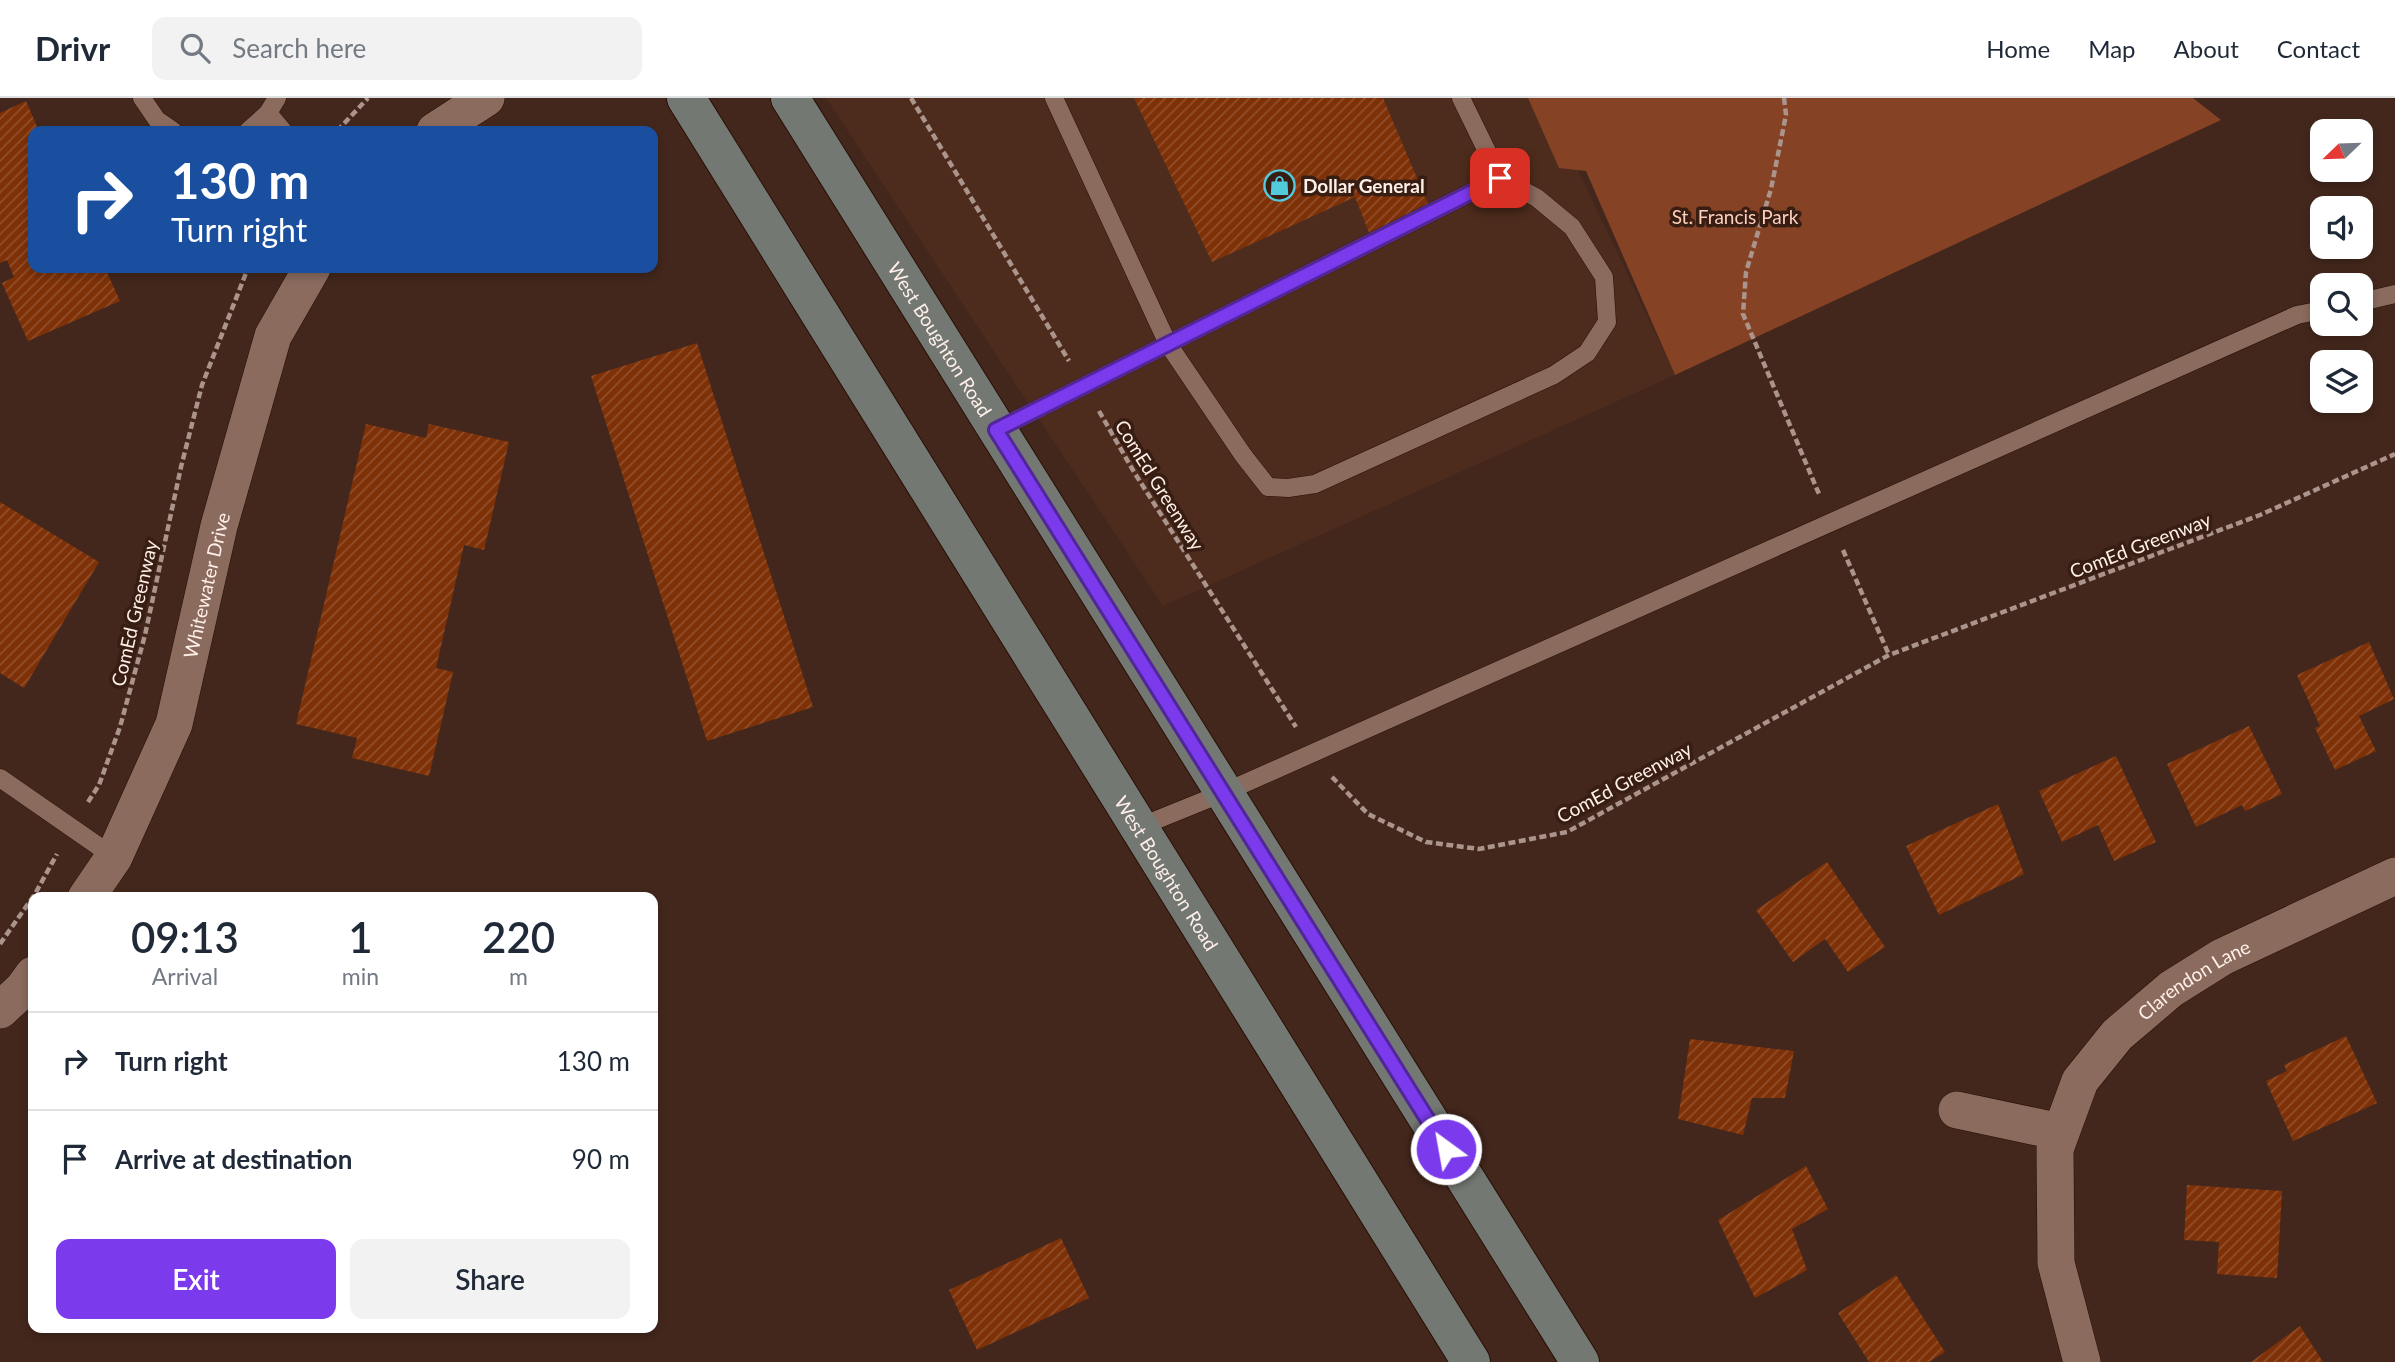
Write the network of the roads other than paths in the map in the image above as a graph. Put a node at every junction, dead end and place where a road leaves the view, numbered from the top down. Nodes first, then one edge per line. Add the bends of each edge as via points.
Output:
1 (142, 98) edge
2 (486, 98) edge
3 (686, 98) edge
4 (790, 98) edge
5 (1054, 98) edge
6 (1461, 98) edge
7 (273, 106) edge
8 (166, 126) edge
9 (253, 126) edge
10 (281, 126) edge
11 (443, 126) edge
12 (1500, 178) junction
13 (310, 273) edge
14 (2395, 294) edge
15 (2373, 299) edge
16 (2310, 312) edge
17 (1168, 344) junction
18 (996, 430) junction
19 (0, 778) edge
20 (1223, 793) junction
21 (1139, 827) junction
22 (114, 857) junction
23 (2395, 876) edge
24 (90, 892) edge
25 (28, 982) edge
26 (0, 1010) edge
27 (1957, 1110) dead end
28 (2058, 1140) junction
29 (1471, 1362) edge
30 (1580, 1362) edge
31 (2082, 1362) edge

1 - 8 lane
2 - 11 street
3 - 21 main road, West Boughton Road
4 - 18 main road, West Boughton Road
5 - 17 lane
6 - 12 lane
7 - 9 lane
7 - 10 lane
12 - 17 lane
12 - 17 lane via 1537,198 1572,227 1604,277 1607,323 1587,353 1555,375 1315,484 1268,487
13 - 22 street, Whitewater Drive via 273,336 219,526 174,724
14 - 15 lane
16 - 20 lane
17 - 18 lane
18 - 20 main road, West Boughton Road
19 - 22 lane
20 - 21 lane
20 - 30 main road, West Boughton Road
21 - 29 main road, West Boughton Road
22 - 24 street, Whitewater Drive
23 - 28 street, Clarendon Lane via 2222,957 2171,989 2117,1035 2080,1081
25 - 26 street
27 - 28 street
28 - 31 street via 2056,1263

